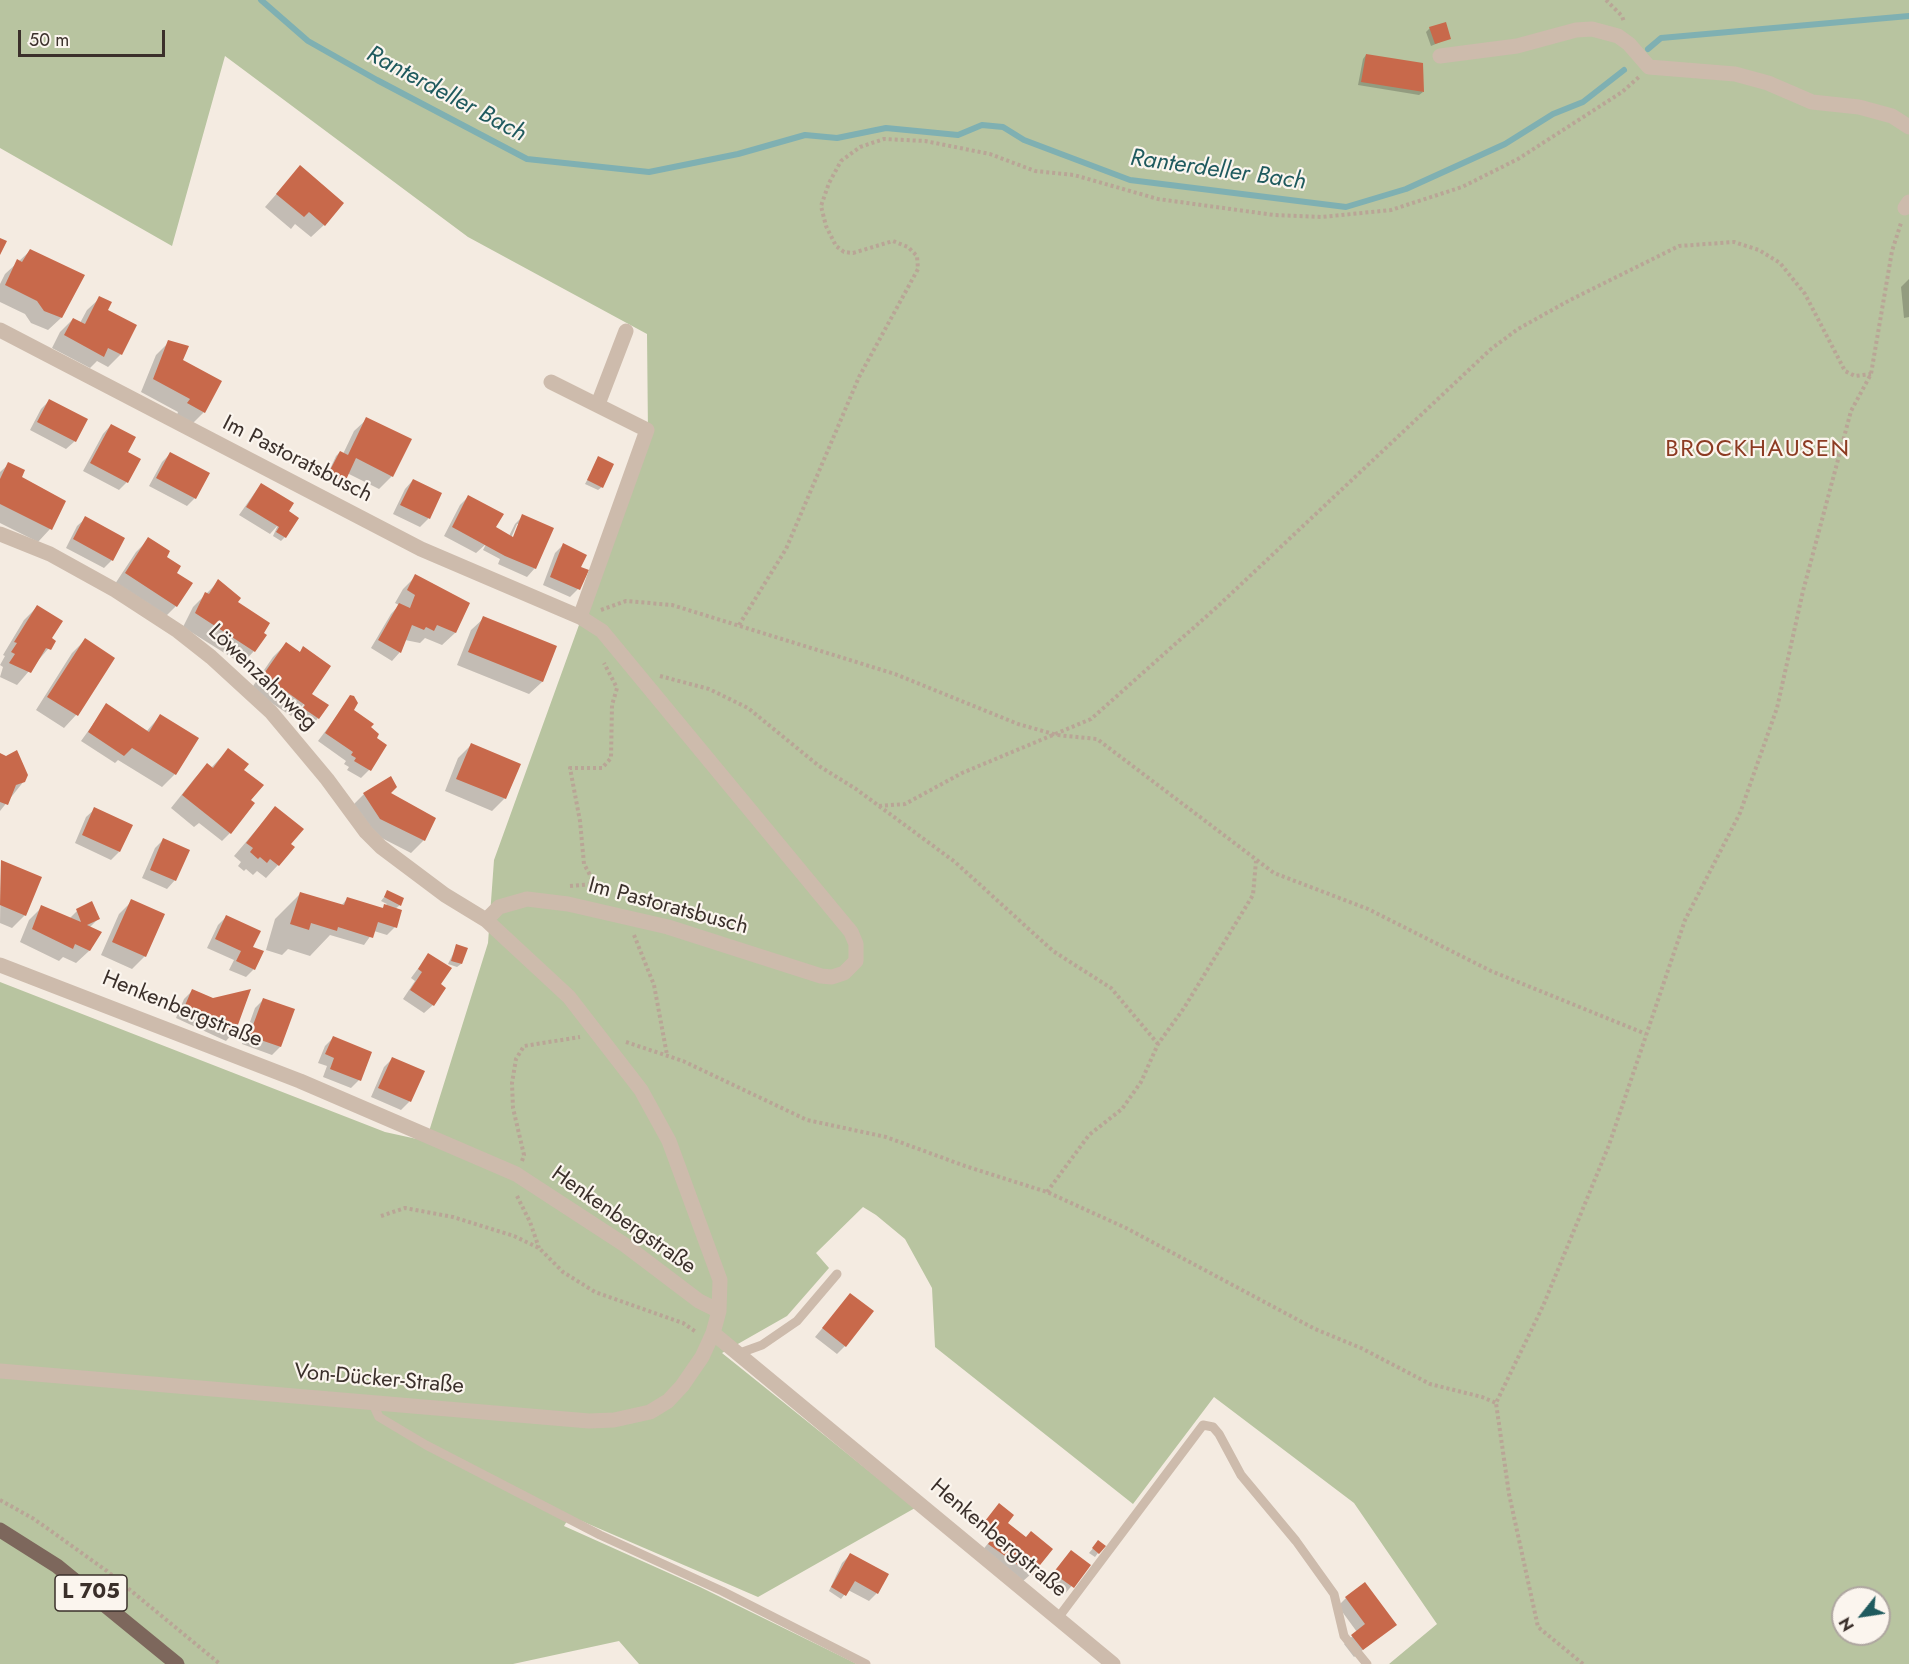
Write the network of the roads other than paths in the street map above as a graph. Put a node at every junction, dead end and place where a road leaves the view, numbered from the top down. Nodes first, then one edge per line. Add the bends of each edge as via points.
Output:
1 (1440, 56) dead end
2 (1909, 128) edge
3 (0, 330) edge
4 (626, 331) dead end
5 (551, 382) dead end
6 (598, 404) junction
7 (0, 534) edge
8 (580, 617) junction
9 (486, 920) junction
10 (0, 965) edge
11 (837, 1274) dead end
12 (719, 1311) junction
13 (711, 1337) junction
14 (737, 1354) junction
15 (0, 1371) edge
16 (372, 1402) junction
17 (0, 1530) edge
18 (1058, 1618) junction
19 (1106, 1661) edge
20 (177, 1664) edge
21 (866, 1664) edge
22 (1367, 1664) edge

1 - 2 street via 1517,46 1592,29 1618,36 1650,67 1735,74 1812,102 1859,107 1892,117
3 - 8 street, Im Pastoratsbusch via 421,549
4 - 6 street
5 - 6 street
6 - 8 street via 647,430
7 - 9 street, Löwenzahnweg via 50,554 116,590 178,631 271,712 381,847 445,896
8 - 9 street, Im Pastoratsbusch via 602,631 644,679 851,932 856,961 844,974 821,976 743,949 631,918 527,899 499,908
9 - 12 street via 568,997 641,1090 669,1141 720,1280
10 - 12 street, Henkenbergstraße via 300,1081 516,1174 625,1245 699,1302
11 - 14 lane via 797,1322 762,1345
12 - 13 street
13 - 14 street, Henkenbergstraße
13 - 16 street, Von-Dücker-Straße via 702,1357 668,1401 630,1418 589,1421
14 - 18 street, Henkenbergstraße
15 - 16 street, Von-Dücker-Straße
16 - 21 lane via 379,1417 426,1445 600,1535
17 - 20 main road, L 705 via 57,1566
18 - 19 street, Henkenbergstraße
18 - 22 lane via 1203,1425 1213,1427 1219,1434 1241,1475 1334,1594 1344,1636

